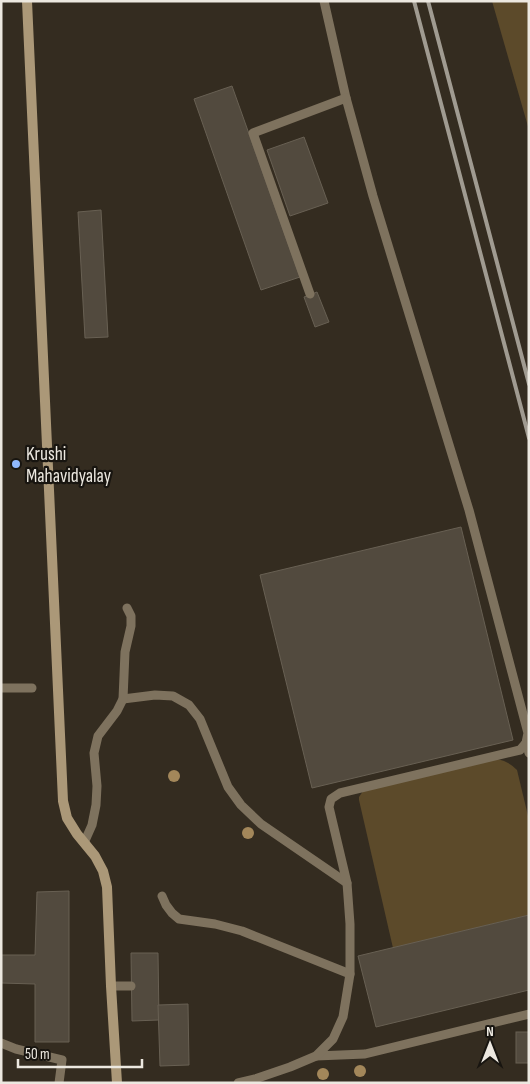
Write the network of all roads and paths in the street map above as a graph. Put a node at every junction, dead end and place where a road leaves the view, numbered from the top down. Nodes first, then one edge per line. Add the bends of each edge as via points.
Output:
1 (27, 1) edge
2 (324, 1) edge
3 (346, 98) junction
4 (310, 294) dead end
5 (127, 608) dead end
6 (1, 688) edge
7 (32, 688) dead end
8 (122, 699) junction
9 (526, 743) junction
10 (529, 753) edge
11 (84, 842) junction
12 (347, 883) junction
13 (162, 896) dead end
14 (350, 974) junction
15 (110, 986) junction
16 (131, 986) dead end
17 (529, 1014) edge
18 (1, 1043) edge
19 (316, 1056) junction
20 (253, 1081) edge
21 (59, 1083) edge
22 (116, 1083) edge
23 (238, 1083) edge

1 - 11 main road via 63,801 67,818
2 - 3 lane
3 - 4 lane via 253,133
3 - 9 lane via 469,510 528,733
5 - 8 lane via 131,626 125,652
6 - 7 lane
8 - 11 lane via 98,736 94,753 98,786 96,805
8 - 12 lane via 164,695 189,705 200,720 228,787 241,804 261,824
9 - 10 lane
9 - 12 lane via 520,750 340,793 331,798 330,807
11 - 15 main road via 103,871 107,887
12 - 14 lane
13 - 14 lane via 166,906 179,919 242,931
14 - 19 lane via 343,1017 333,1039
15 - 16 lane
15 - 22 main road
17 - 19 lane via 366,1054
18 - 21 lane via 62,1060
19 - 20 lane
20 - 23 lane

